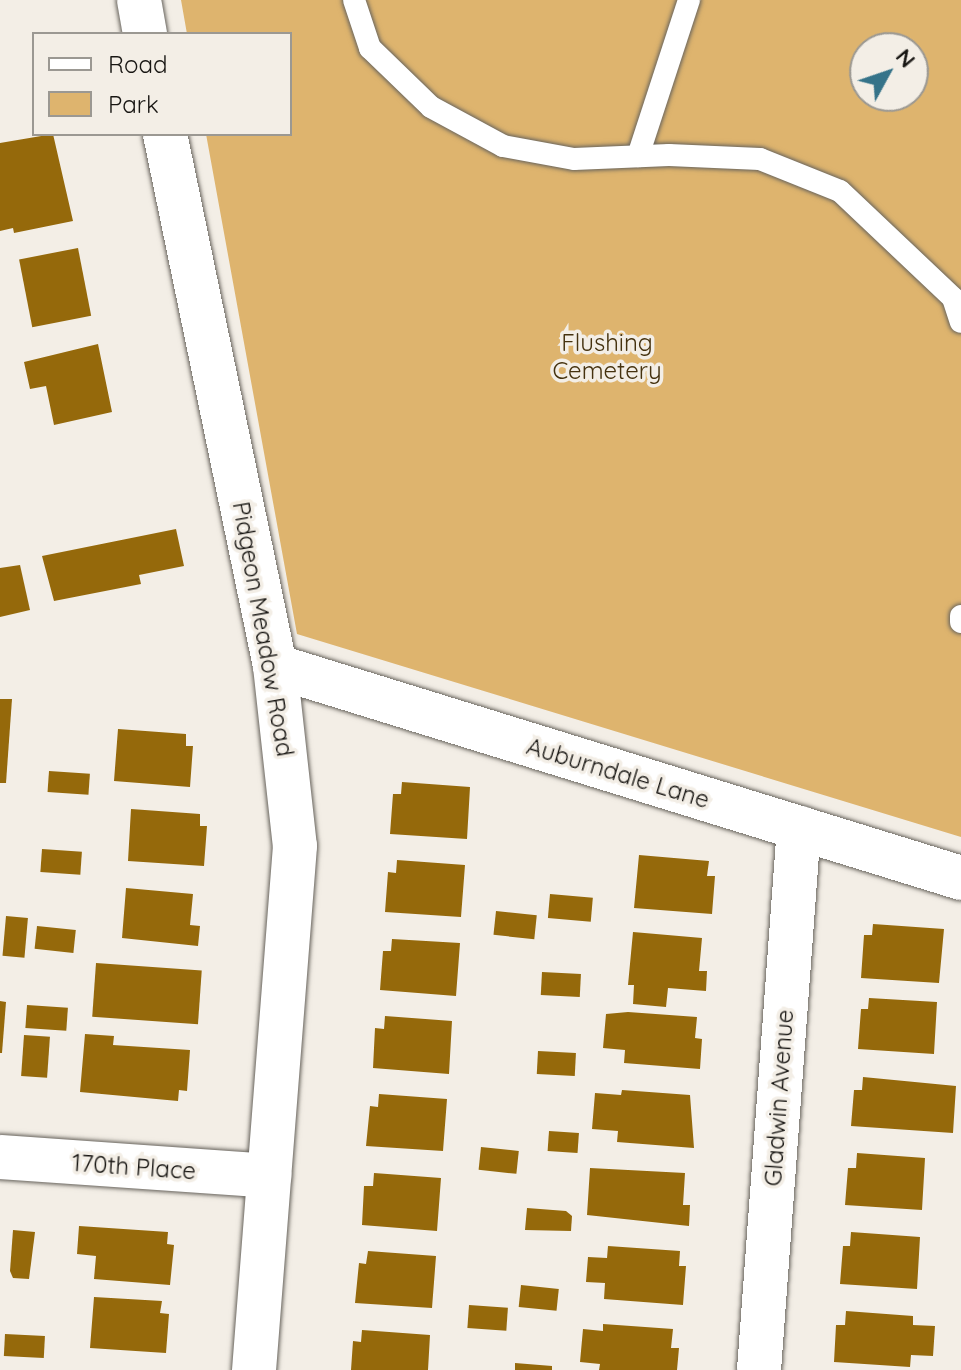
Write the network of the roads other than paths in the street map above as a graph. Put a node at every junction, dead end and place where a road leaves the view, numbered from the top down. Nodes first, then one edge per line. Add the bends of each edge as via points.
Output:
1 (139, 0) edge
2 (354, 0) edge
3 (689, 0) edge
4 (145, 32) edge
5 (165, 136) edge
6 (638, 156) junction
7 (961, 322) edge
8 (275, 666) junction
9 (799, 827) junction
10 (961, 878) edge
11 (0, 1157) edge
12 (269, 1176) junction
13 (254, 1370) edge
14 (759, 1370) edge

1 - 4 street
2 - 6 lane via 370,48 431,107 503,146 574,159
3 - 6 lane
5 - 8 street, Pidgeon Meadow Road
6 - 7 lane via 760,159 840,191 953,298
8 - 9 street, Auburndale Lane
8 - 12 street, Pidgeon Meadow Road via 295,846
9 - 10 street, Auburndale Lane
9 - 14 street, Gladwin Avenue
11 - 12 street, 170th Place
12 - 13 street, Pidgeon Meadow Road

